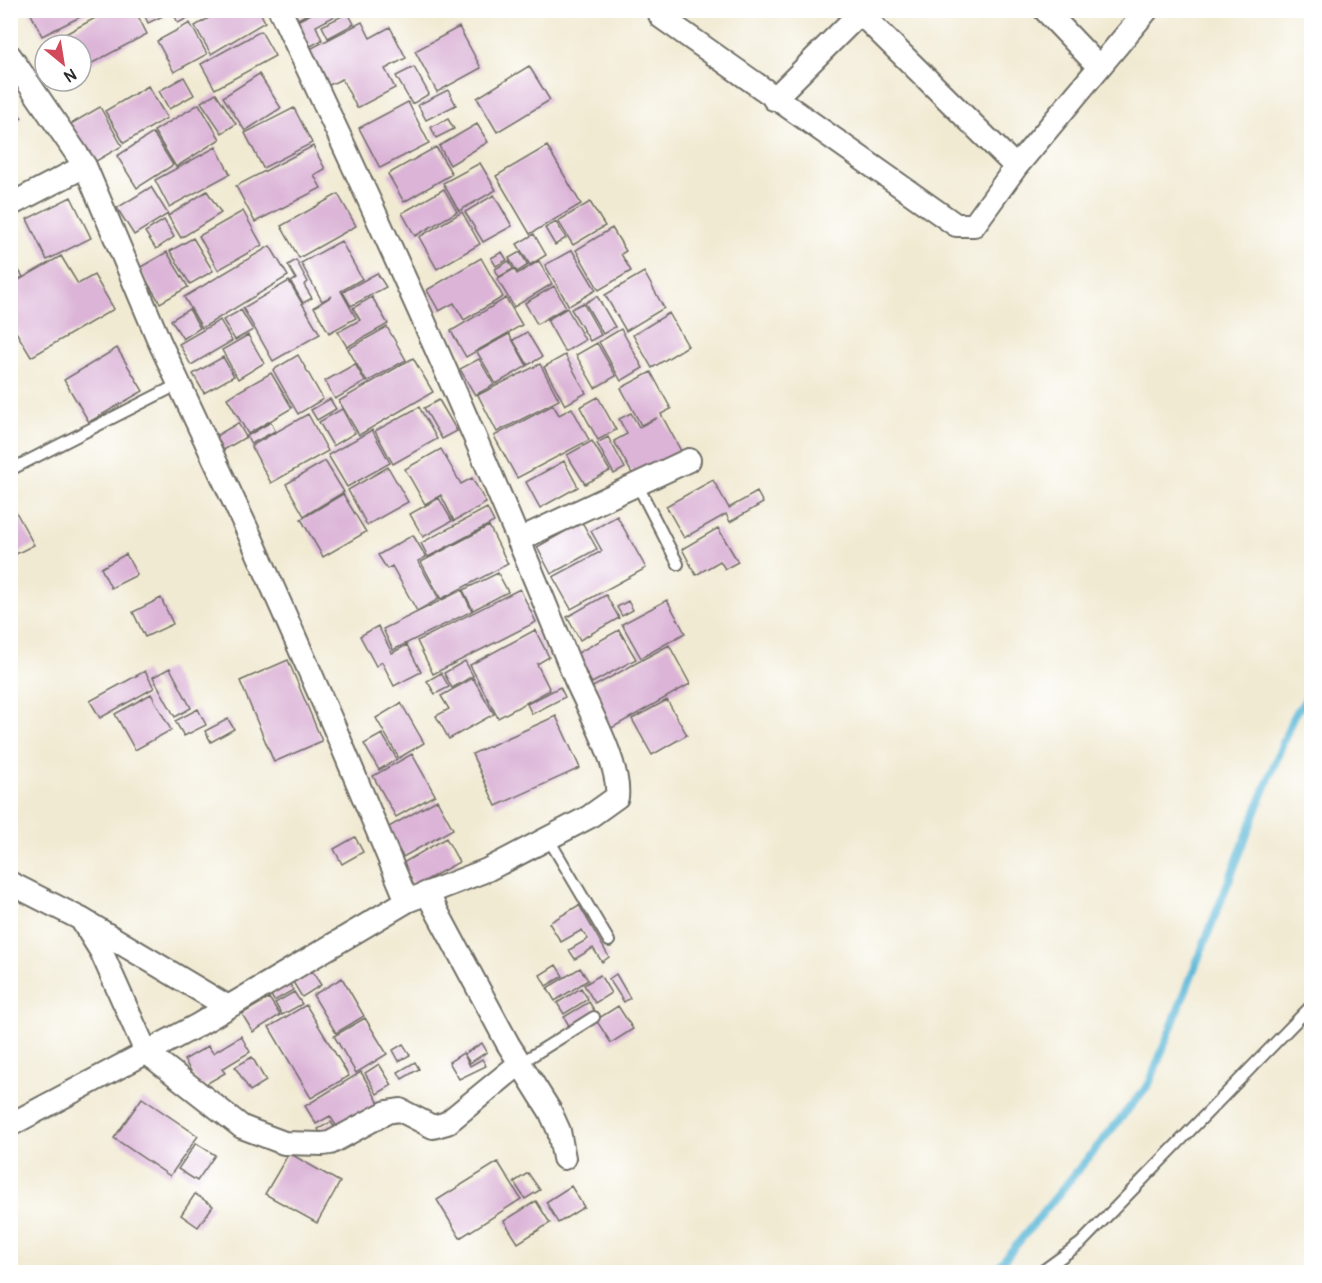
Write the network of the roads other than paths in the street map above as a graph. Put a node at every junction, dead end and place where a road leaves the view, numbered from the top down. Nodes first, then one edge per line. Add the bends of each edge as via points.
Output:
1 (280, 10) edge
2 (1045, 10) edge
3 (1147, 10) edge
4 (861, 12) edge
5 (662, 13) edge
6 (10, 56) edge
7 (1098, 66) junction
8 (774, 99) junction
9 (86, 166) junction
10 (1016, 167) junction
11 (10, 205) edge
12 (179, 384) junction
13 (689, 460) dead end
14 (10, 470) edge
15 (637, 484) junction
16 (518, 540) junction
17 (678, 564) dead end
18 (548, 838) junction
19 (10, 883) edge
20 (417, 897) junction
21 (81, 919) junction
22 (609, 941) dead end
23 (1311, 1005) edge
24 (228, 1007) junction
25 (594, 1017) dead end
26 (146, 1052) junction
27 (519, 1064) junction
28 (10, 1125) edge
29 (564, 1158) dead end
30 (1041, 1272) edge

1 - 16 street via 367,194
2 - 7 street
3 - 7 street
4 - 8 street
4 - 10 street
5 - 8 street
6 - 9 street
7 - 10 street
8 - 10 street via 956,225 974,225
9 - 11 street
9 - 12 street
12 - 14 lane
12 - 20 street
13 - 15 street
15 - 16 street
15 - 17 lane
16 - 18 street via 607,751 618,788 617,797
18 - 20 street via 487,870
18 - 22 lane
19 - 21 street
20 - 24 street
20 - 27 street
21 - 24 street
21 - 26 street via 102,951
23 - 30 lane via 1081,1244
24 - 26 street
25 - 27 lane
26 - 27 street via 243,1127 284,1143 330,1143 387,1112 400,1110 433,1127 447,1123
26 - 28 street
27 - 29 street via 550,1111

